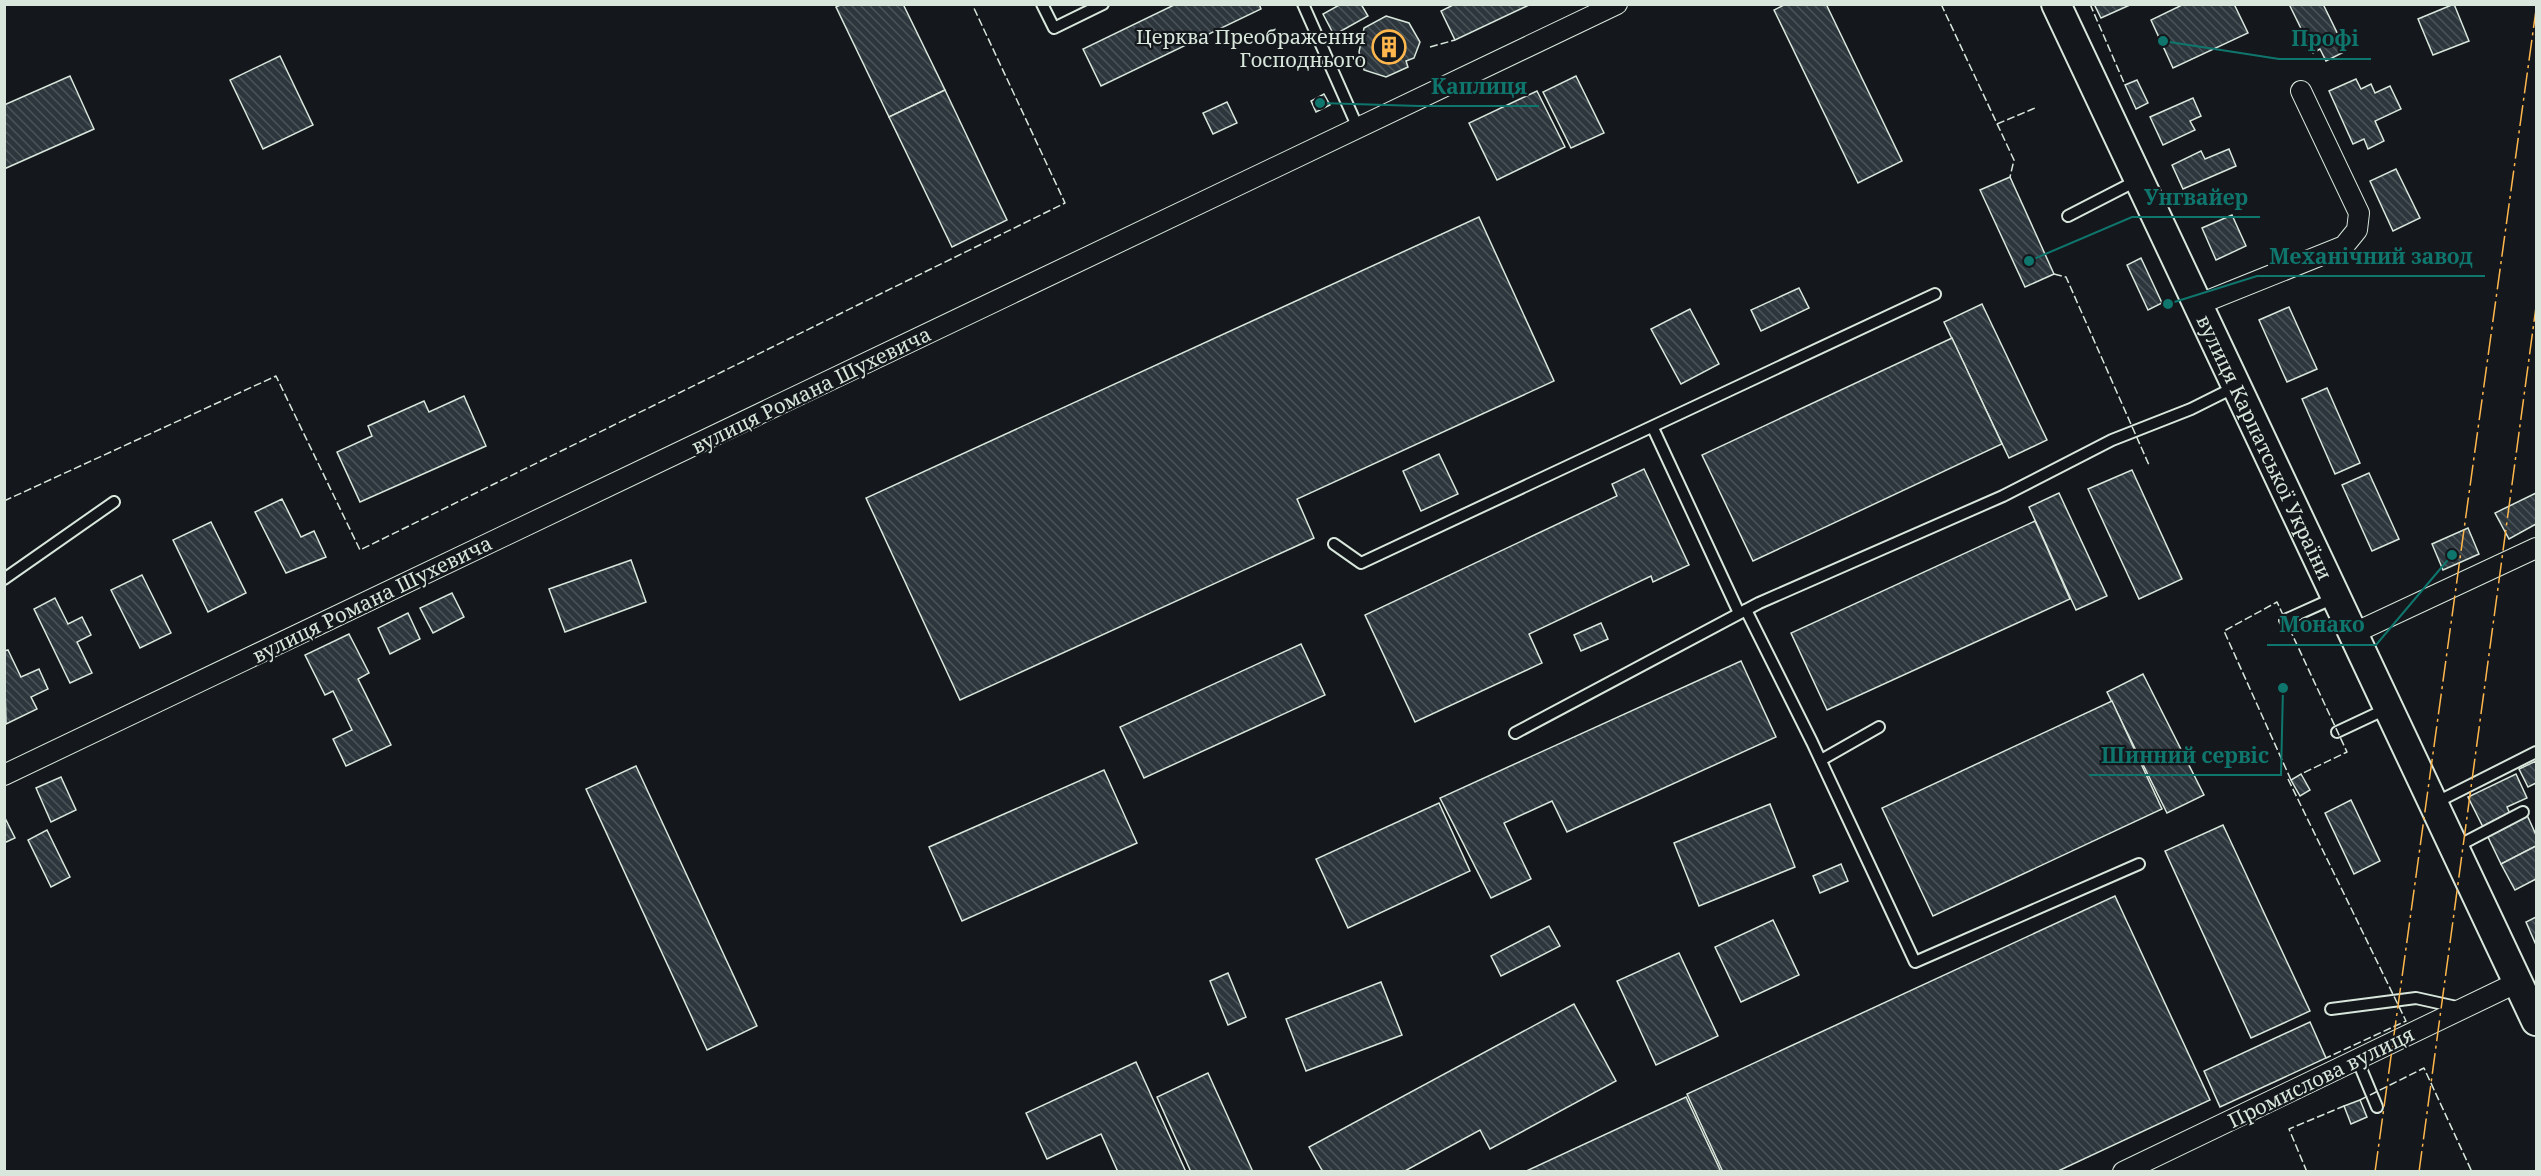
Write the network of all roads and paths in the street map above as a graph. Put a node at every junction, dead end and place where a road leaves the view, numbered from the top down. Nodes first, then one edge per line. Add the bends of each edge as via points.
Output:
1 (1042, 4) edge
2 (1103, 4) edge
3 (1303, 4) edge
4 (1617, 4) edge
5 (2056, 4) edge
6 (2301, 91) dead end
7 (1358, 128) junction
8 (2139, 180) junction
9 (2068, 216) dead end
10 (1935, 294) dead end
11 (2197, 305) junction
12 (2235, 387) junction
13 (1653, 428) junction
14 (114, 502) dead end
15 (1334, 544) dead end
16 (2536, 548) edge
17 (4, 579) edge
18 (2334, 598) junction
19 (1743, 611) junction
20 (2285, 620) dead end
21 (2352, 634) junction
22 (2387, 709) junction
23 (1878, 727) dead end
24 (2337, 732) dead end
25 (1515, 733) dead end
26 (2536, 752) edge
27 (1821, 760) junction
28 (4, 775) edge
29 (2433, 804) junction
30 (2523, 812) dead end
31 (2454, 848) junction
32 (2139, 864) dead end
33 (2518, 982) junction
34 (2464, 1008) junction
35 (2331, 1009) dead end
36 (2536, 1021) edge
37 (2357, 1059) junction
38 (2377, 1107) dead end
39 (2123, 1172) edge

1 - 2 lane via 1054,28
3 - 7 lane
4 - 7 street, вулиця Романа Шухевича
5 - 8 main road, вулиця Карпатської України
6 - 11 street via 2359,213 2357,230 2344,246
7 - 28 street, вулиця Романа Шухевича
8 - 9 lane
8 - 11 main road, вулиця Карпатської України
10 - 13 lane
11 - 12 main road, вулиця Карпатської України
12 - 18 main road, вулиця Карпатської України
12 - 19 lane via 2112,440 2003,496
13 - 15 lane via 1361,563
13 - 19 lane
14 - 17 lane
16 - 21 street
18 - 20 lane
18 - 21 main road, вулиця Карпатської України
19 - 25 lane
19 - 27 lane
21 - 22 main road, вулиця Карпатської України
22 - 24 lane
22 - 29 main road, вулиця Карпатської України
23 - 27 lane
26 - 29 lane
27 - 32 lane via 1915,962
29 - 31 main road, вулиця Карпатської України
30 - 31 lane
31 - 33 main road, вулиця Карпатської України
33 - 34 street, Промислова вулиця
33 - 36 main road, вулиця Карпатської України
34 - 35 lane via 2416,998
34 - 37 street, Промислова вулиця
37 - 38 lane
37 - 39 street, Промислова вулиця

